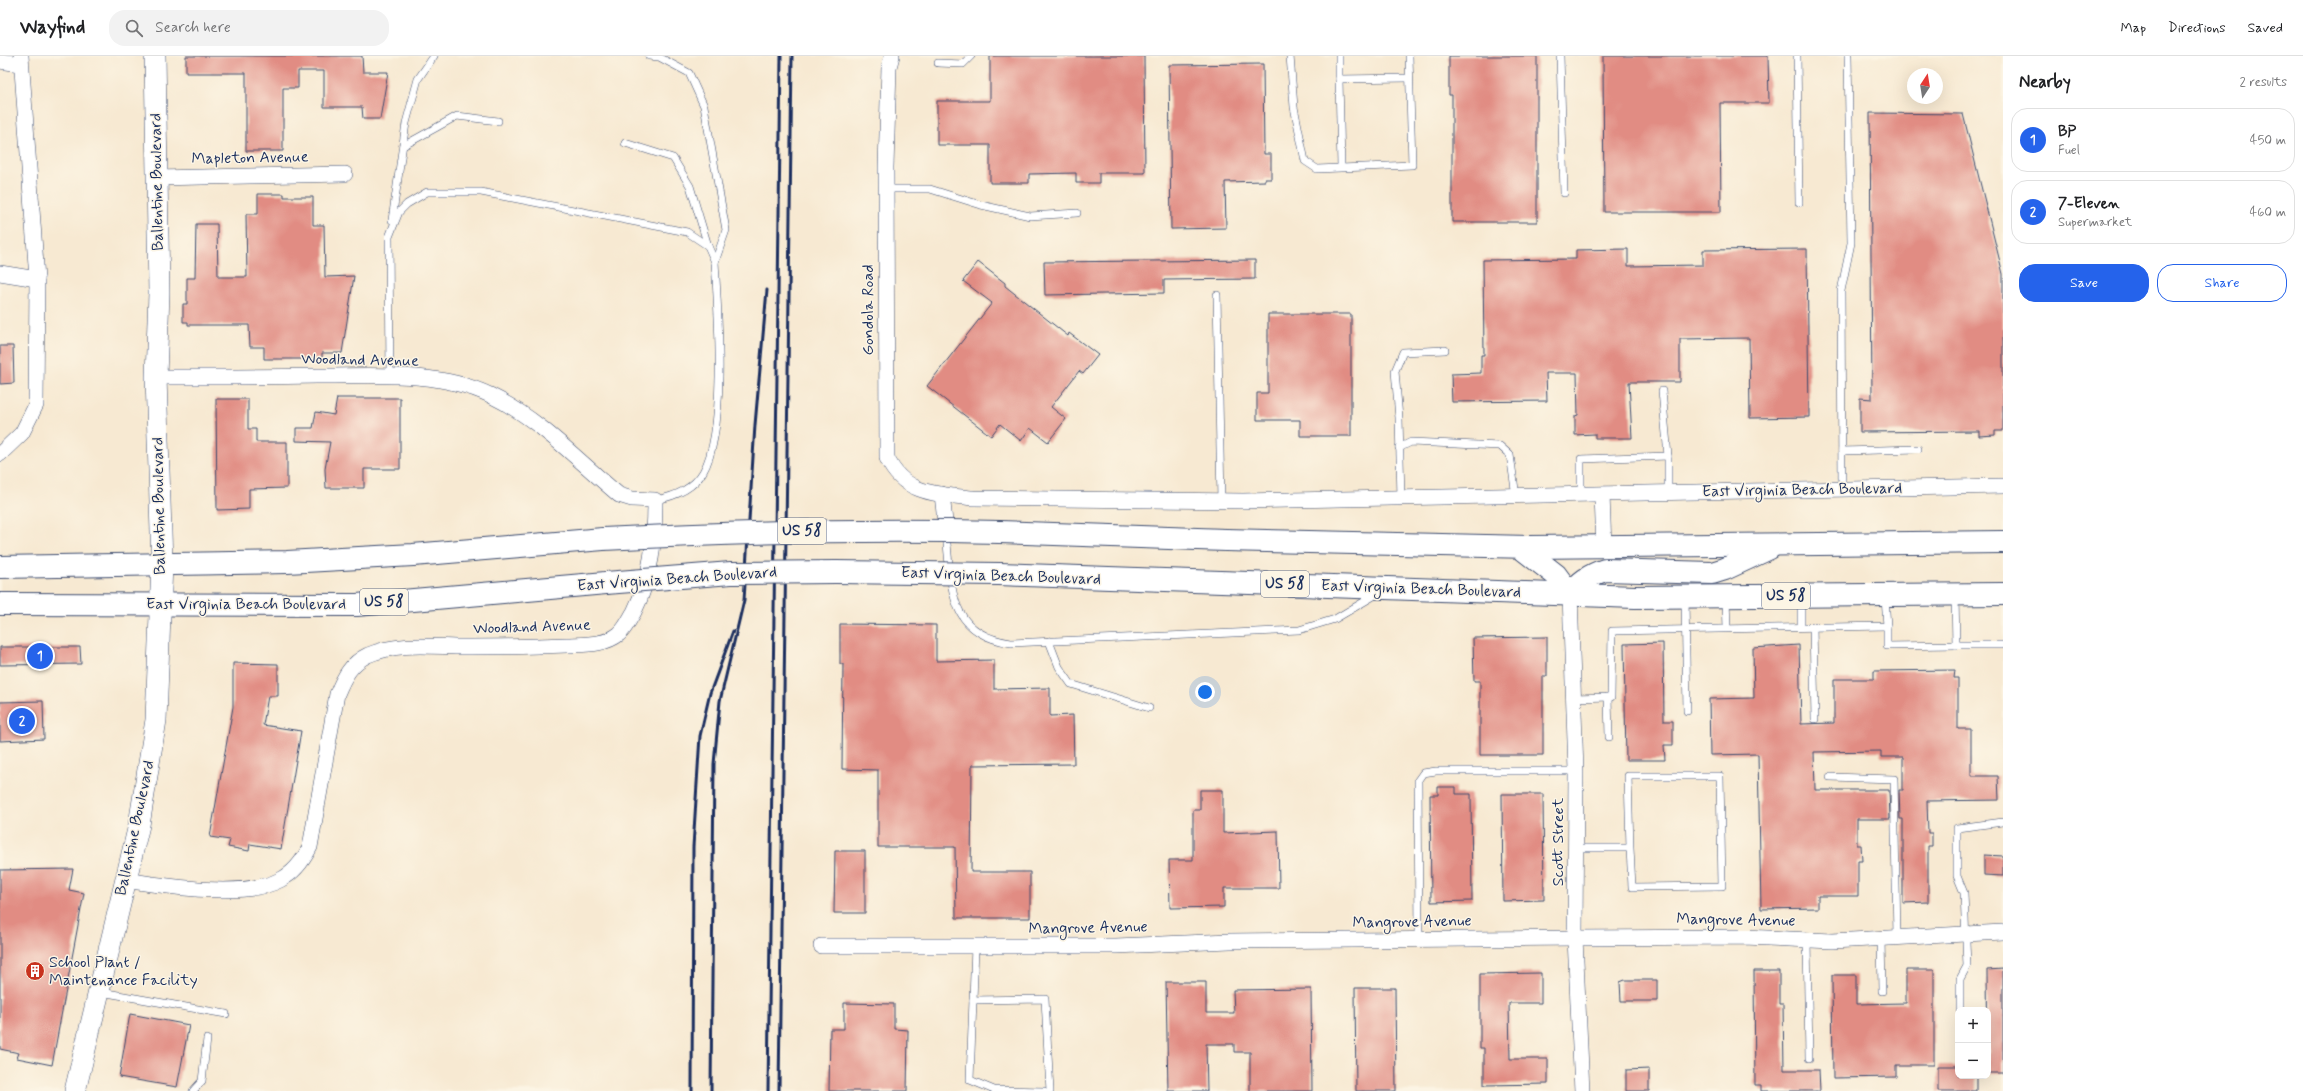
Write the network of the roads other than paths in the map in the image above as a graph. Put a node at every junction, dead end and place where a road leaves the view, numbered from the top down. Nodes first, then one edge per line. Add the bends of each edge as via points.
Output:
1 (155, 56) edge
2 (434, 56) edge
3 (649, 56) edge
4 (892, 56) edge
5 (971, 56) edge
6 (1290, 56) edge
7 (1339, 56) edge
8 (1409, 56) edge
9 (1560, 56) edge
10 (1797, 56) edge
11 (1848, 56) edge
12 (20, 60) edge
13 (0, 61) edge
14 (938, 63) dead end
15 (1409, 78) junction
16 (1339, 79) junction
17 (498, 121) dead end
18 (625, 143) dead end
19 (403, 146) junction
20 (1342, 167) junction
21 (345, 174) dead end
22 (156, 178) junction
23 (886, 189) junction
24 (1564, 193) dead end
25 (1798, 203) dead end
26 (1077, 213) dead end
27 (390, 230) junction
28 (708, 246) junction
29 (715, 262) junction
30 (0, 273) edge
31 (36, 279) junction
32 (1217, 296) dead end
33 (1445, 350) dead end
34 (390, 376) junction
35 (156, 377) junction
36 (1662, 391) dead end
37 (1399, 448) junction
38 (1918, 449) dead end
39 (1842, 451) junction
40 (0, 454) edge
41 (1668, 456) junction
42 (2003, 486) edge
43 (1842, 488) junction
44 (1668, 493) junction
45 (942, 494) junction
46 (1581, 495) junction
47 (1602, 495) junction
48 (1516, 496) junction
49 (1401, 498) junction
50 (655, 500) junction
51 (1221, 501) junction
52 (946, 531) joint
53 (2003, 542) edge
54 (1777, 545) junction
55 (1520, 547) junction
56 (1604, 547) junction
57 (162, 563) junction
58 (0, 567) edge
59 (1388, 588) junction
60 (1570, 594) junction
61 (2003, 594) edge
62 (1885, 595) junction
63 (1955, 595) junction
64 (1726, 596) junction
65 (1801, 596) junction
66 (1685, 597) junction
67 (0, 604) edge
68 (161, 604) junction
69 (1887, 626) junction
70 (1802, 627) junction
71 (1814, 627) junction
72 (1727, 628) junction
73 (1686, 629) junction
74 (1049, 641) junction
75 (1956, 645) junction
76 (2003, 645) edge
77 (1608, 697) junction
78 (1573, 698) junction
79 (1149, 708) dead end
80 (1688, 711) dead end
81 (1815, 719) dead end
82 (1609, 737) dead end
83 (1576, 771) junction
84 (1830, 777) dead end
85 (2003, 822) edge
86 (1576, 848) junction
87 (1630, 848) junction
88 (125, 880) junction
89 (2003, 932) edge
90 (1966, 933) junction
91 (1897, 936) junction
92 (1575, 938) junction
93 (1881, 938) junction
94 (1418, 940) junction
95 (1807, 940) junction
96 (821, 946) dead end
97 (975, 947) junction
98 (99, 991) junction
99 (1882, 991) dead end
100 (973, 1000) junction
101 (1960, 1007) edge
102 (226, 1014) dead end
103 (207, 1039) dead end
104 (1809, 1058) dead end
105 (75, 1091) edge
106 (193, 1091) edge
107 (1044, 1091) edge
108 (1050, 1091) edge
109 (1582, 1091) edge

1 - 22 main road, Ballentine Boulevard
2 - 19 lane via 418,79
3 - 29 lane via 659,58 689,73 704,106 726,230
4 - 23 street, Gondola Road via 889,67
5 - 14 lane via 963,64
6 - 20 lane via 1294,107 1305,161 1318,169
7 - 16 lane
8 - 15 lane
9 - 24 lane
10 - 25 lane
11 - 39 lane via 1851,243 1841,291
12 - 13 street
12 - 31 street
15 - 16 lane
15 - 20 lane via 1412,165
16 - 20 lane
17 - 19 lane via 457,116
18 - 28 lane via 673,158 690,186
19 - 27 lane
21 - 22 street, Mapleton Avenue
22 - 35 main road, Ballentine Boulevard via 159,293
23 - 26 lane via 930,189 981,205 1030,216
23 - 45 street, Gondola Road via 887,458 892,470 903,481 917,488
27 - 28 lane via 399,212 427,192 481,192 687,232
27 - 34 lane
28 - 29 lane
29 - 50 lane via 718,378 715,434 710,456 695,482 679,494
30 - 31 street
31 - 40 street via 36,405 22,433
32 - 51 lane
33 - 37 lane via 1403,352 1395,371
34 - 35 street, Woodland Avenue
34 - 50 street, Woodland Avenue via 457,384 489,394 537,423 619,495 632,499
35 - 57 main road, Ballentine Boulevard
36 - 41 lane
37 - 48 lane via 1411,442 1500,446 1510,455
37 - 49 lane
38 - 39 lane
39 - 43 lane
41 - 44 lane
41 - 46 lane via 1581,459
42 - 43 street, East Virginia Beach Boulevard
43 - 44 street, East Virginia Beach Boulevard
44 - 47 street, East Virginia Beach Boulevard
45 - 51 street, East Virginia Beach Boulevard via 973,498
45 - 52 street
46 - 47 street, East Virginia Beach Boulevard
46 - 48 street, East Virginia Beach Boulevard
47 - 56 street
48 - 49 street, East Virginia Beach Boulevard
49 - 51 street, East Virginia Beach Boulevard
50 - 88 street, Woodland Avenue via 655,534 647,579 626,626 607,641 534,647 413,645 368,655 351,667 345,674 336,702 310,847 293,872 280,881 245,890 190,888
52 - 74 lane via 953,599 971,626 993,640 1012,643
53 - 54 main road, US 58
54 - 56 main road, US 58
54 - 60 main road via 1712,573 1605,570 1592,574 1580,582
55 - 56 main road, US 58
55 - 57 main road, US 58, bridge via 880,529 719,533 287,562
55 - 60 main road via 1556,575
57 - 58 main road, US 58
57 - 68 main road, Ballentine Boulevard
59 - 60 main road, East Virginia Beach Boulevard / US 58
59 - 68 main road, East Virginia Beach Boulevard / US 58, bridge via 999,574 731,573 357,605
59 - 74 lane via 1335,619 1299,630
60 - 66 main road, East Virginia Beach Boulevard / US 58
60 - 78 street, Scott Street
61 - 63 main road, East Virginia Beach Boulevard / US 58
62 - 63 main road, East Virginia Beach Boulevard / US 58
62 - 65 main road, East Virginia Beach Boulevard / US 58
62 - 69 lane
63 - 75 lane
64 - 65 main road, East Virginia Beach Boulevard / US 58
64 - 66 main road, East Virginia Beach Boulevard / US 58
64 - 72 lane
65 - 70 lane
66 - 73 lane
67 - 68 main road, East Virginia Beach Boulevard / US 58
68 - 88 main road, Ballentine Boulevard via 156,720 146,790
69 - 71 lane
69 - 75 lane via 1887,646
70 - 71 lane
70 - 72 lane
71 - 81 lane
72 - 73 lane
73 - 77 lane via 1612,631 1611,697
73 - 80 lane
74 - 79 lane via 1059,667 1071,684
75 - 76 lane
77 - 78 lane
77 - 82 lane
78 - 83 street, Scott Street
83 - 86 street, Scott Street
83 - 94 lane via 1422,773 1418,780
84 - 91 lane via 1894,778
85 - 90 lane via 1957,828 1957,876 1964,893
86 - 87 lane
86 - 92 street, Scott Street
87 - 87 lane via 1632,887 1722,886 1720,776 1628,776
88 - 98 main road, Ballentine Boulevard
89 - 90 street, Mangrove Avenue
90 - 91 street, Mangrove Avenue
90 - 101 lane via 1968,966 1960,979
91 - 93 street, Mangrove Avenue
92 - 94 street, Mangrove Avenue
92 - 95 street, Mangrove Avenue via 1744,937
92 - 109 street, Scott Street
93 - 95 street, Mangrove Avenue
93 - 99 lane
94 - 97 street, Mangrove Avenue
95 - 104 lane
96 - 97 street, Mangrove Avenue
97 - 100 lane
98 - 102 lane
98 - 105 main road, Ballentine Boulevard
100 - 107 lane via 970,1080 994,1090
100 - 108 lane via 1045,999
103 - 106 lane via 202,1081

